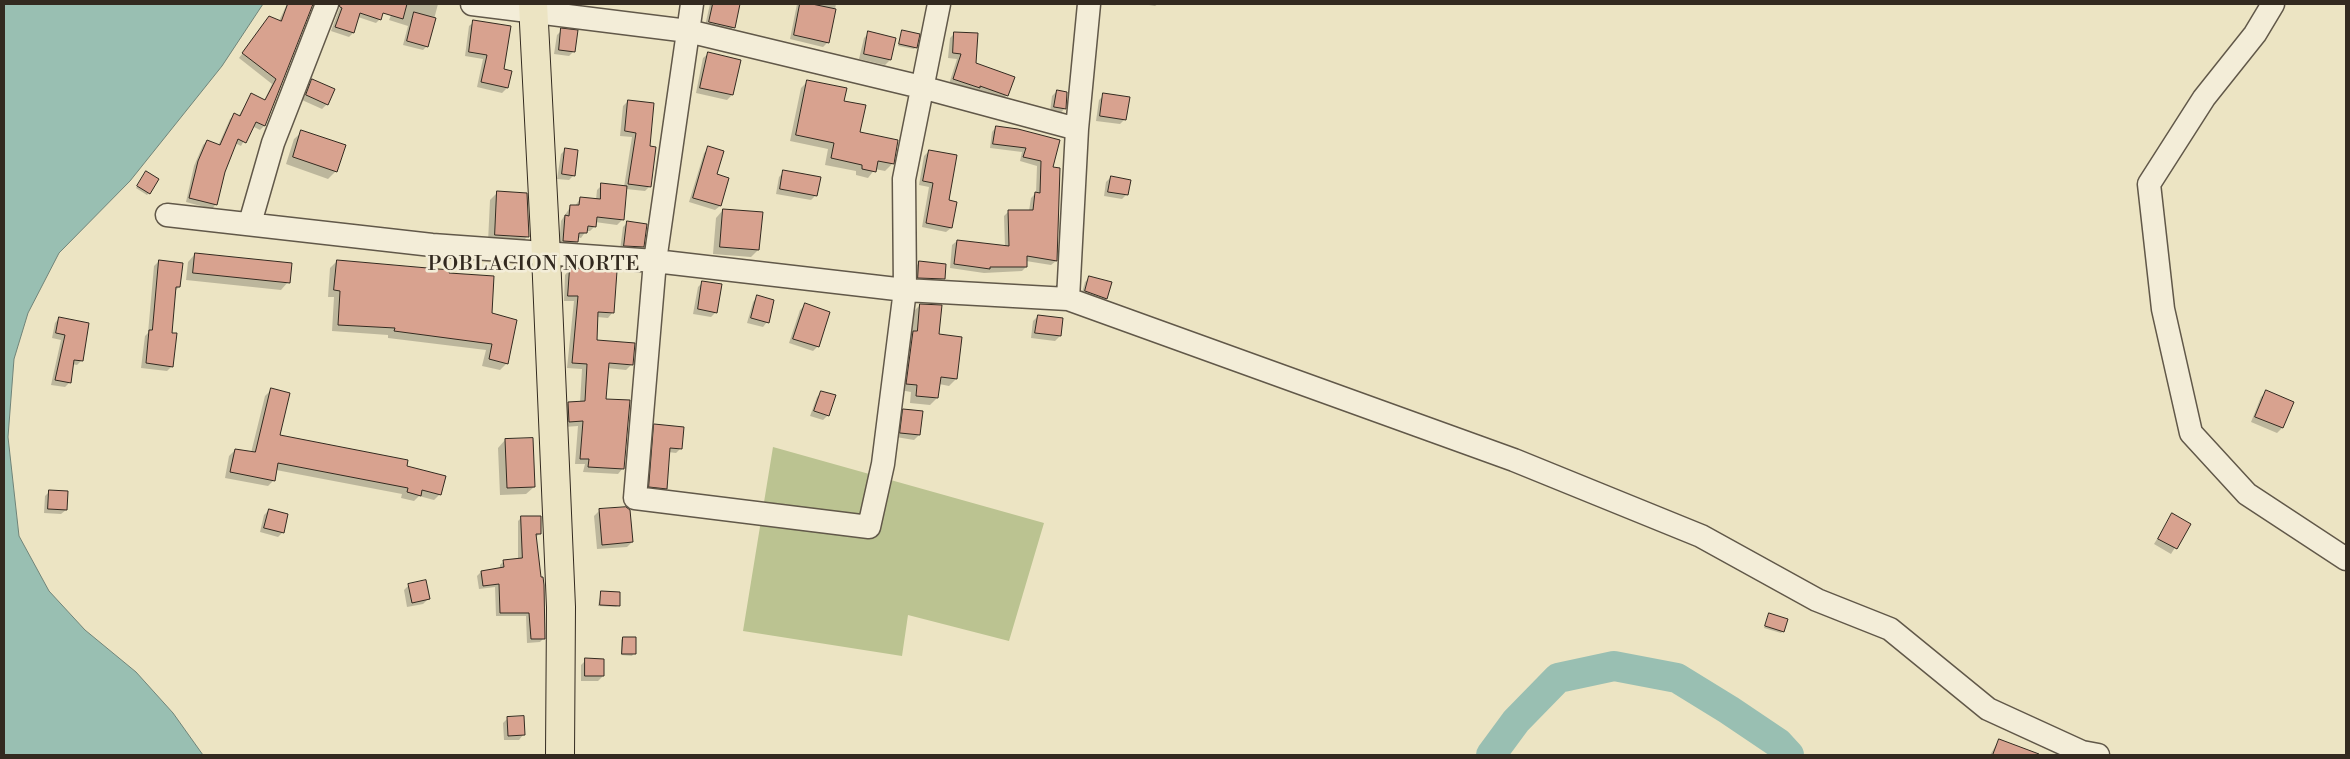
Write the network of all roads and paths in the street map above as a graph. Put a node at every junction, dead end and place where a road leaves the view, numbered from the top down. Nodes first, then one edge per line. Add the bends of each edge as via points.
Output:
1 (327, 4) edge
2 (472, 4) edge
3 (692, 4) edge
4 (939, 4) edge
5 (1089, 4) edge
6 (2273, 4) edge
7 (533, 8) edge
8 (688, 31) junction
9 (921, 87) junction
10 (1076, 129) junction
11 (167, 215) dead end
12 (250, 223) junction
13 (546, 255) junction
14 (656, 261) junction
15 (905, 290) junction
16 (1068, 299) junction
17 (2346, 559) edge
18 (560, 755) edge
19 (2098, 755) edge

1 - 12 street via 273,143
2 - 7 street
3 - 8 street
4 - 9 street
5 - 10 street
6 - 17 street via 2256,34 2204,98 2149,184 2162,309 2192,434 2247,494
7 - 8 street
7 - 13 main road
8 - 9 street
8 - 14 street
9 - 10 street
9 - 15 street via 904,179
10 - 16 street
11 - 12 street
12 - 13 street
13 - 14 street
13 - 18 main road via 561,607
14 - 15 street
14 - 15 street via 636,498 869,527 883,464
15 - 16 street
16 - 19 street via 1514,460 1701,536 1816,600 1890,629 1988,709 2082,752

